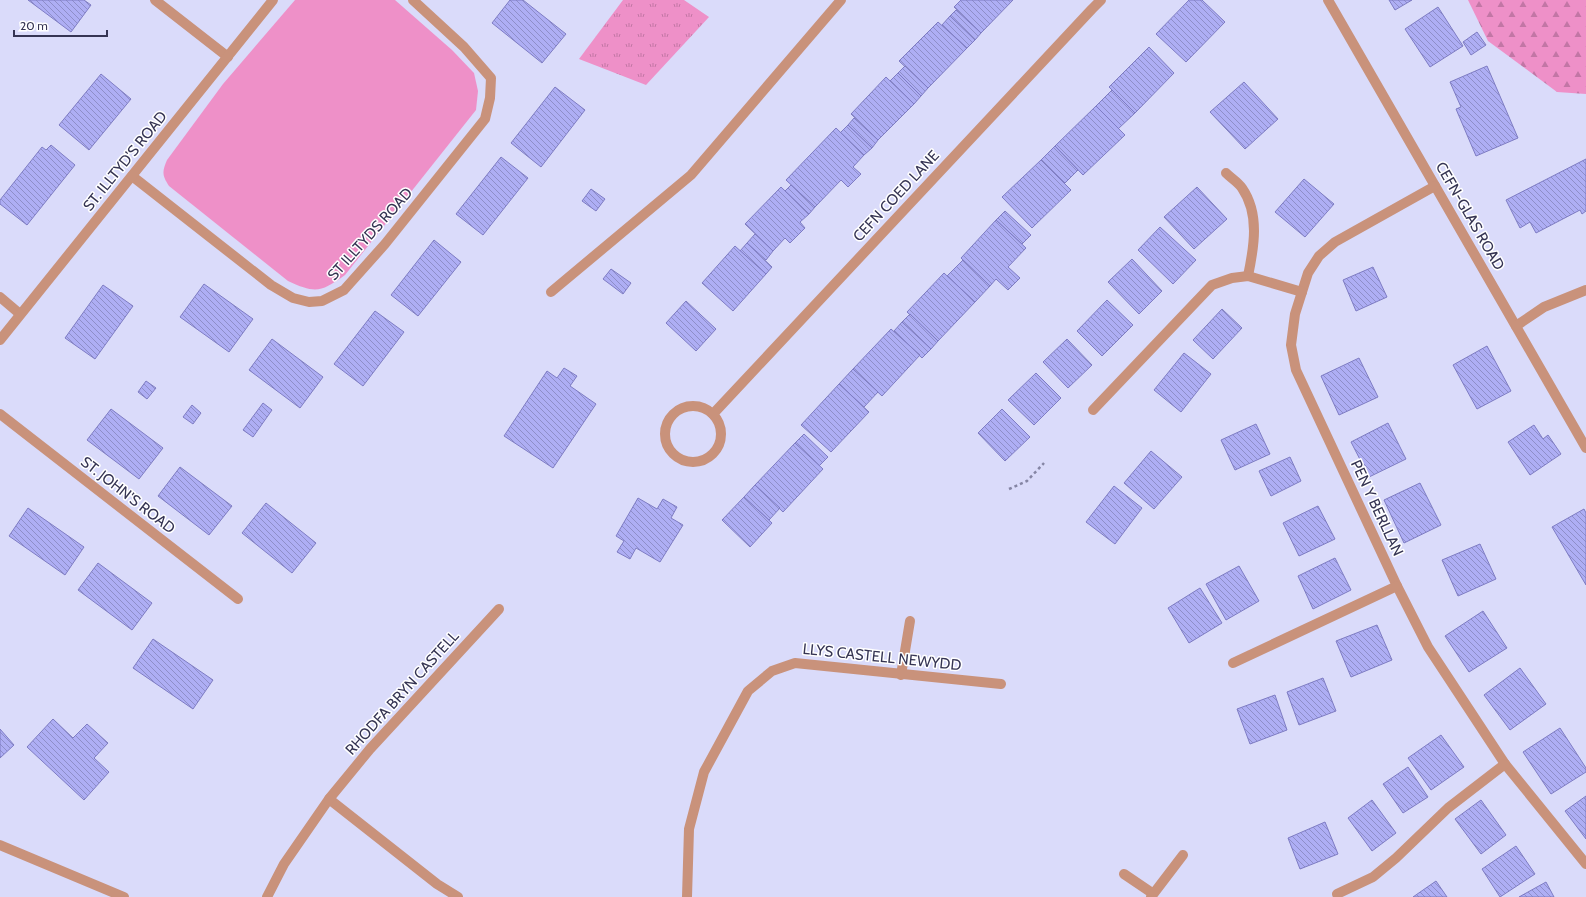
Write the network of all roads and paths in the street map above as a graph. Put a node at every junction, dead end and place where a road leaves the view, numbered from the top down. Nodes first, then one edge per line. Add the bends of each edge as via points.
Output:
1 (155, 0) edge
2 (273, 0) edge
3 (413, 0) edge
4 (841, 0) edge
5 (1101, 0) edge
6 (1328, 0) edge
7 (228, 57) junction
8 (1226, 173) dead end
9 (132, 176) junction
10 (1435, 186) junction
11 (1248, 276) junction
12 (1586, 290) edge
13 (551, 292) dead end
14 (1302, 292) junction
15 (0, 297) edge
16 (20, 314) junction
17 (1516, 326) junction
18 (0, 340) edge
19 (1094, 410) dead end
20 (0, 414) edge
21 (713, 414) junction
22 (1586, 448) edge
23 (1044, 463) dead end
24 (1009, 489) dead end
25 (1397, 586) junction
26 (238, 599) dead end
27 (499, 609) dead end
28 (910, 620) dead end
29 (1233, 663) dead end
30 (901, 674) junction
31 (1001, 684) dead end
32 (1506, 764) junction
33 (329, 799) junction
34 (0, 845) edge
35 (1183, 855) dead end
36 (1586, 864) edge
37 (1124, 874) dead end
38 (1337, 894) dead end
39 (1152, 895) edge
40 (124, 897) edge
41 (267, 897) edge
42 (458, 897) edge
43 (687, 897) edge

1 - 7 street
2 - 7 street, ST. ILLTYD'S ROAD
3 - 9 street, ST ILLTYDS ROAD via 464,47 491,78 490,98 484,119 469,139 385,244 344,290 322,301 309,302 293,298 271,285
4 - 13 street via 691,175
5 - 21 street, CEFN COED LANE
6 - 10 street, CEFN-GLAS ROAD
7 - 9 street, ST. ILLTYD'S ROAD
8 - 11 street via 1242,187 1252,208 1253,253
9 - 16 street, ST. ILLTYD'S ROAD
10 - 14 street, PEN Y BERLLAN via 1335,242 1319,256 1308,273
10 - 17 street, CEFN-GLAS ROAD
11 - 14 street
11 - 19 street via 1212,285
12 - 17 street via 1544,307
14 - 25 street, PEN Y BERLLAN via 1295,314 1291,345 1296,370
15 - 16 street
16 - 18 street, ST. ILLTYD'S ROAD
17 - 22 street, CEFN-GLAS ROAD
20 - 26 street, ST. JOHN'S ROAD
21 - 21 street via 696,406 677,410 670,417 664,435 671,453 678,459 691,462 712,456 721,439 721,431
23 - 24 path via 1027,481
25 - 29 street
25 - 32 street, PEN Y BERLLAN via 1428,647
27 - 33 street, RHODFA BRYN CASTELL via 370,749
28 - 30 street
30 - 31 street, LLYS CASTELL NEWYDD
30 - 43 street, LLYS CASTELL NEWYDD via 796,663 772,671 748,691 704,772 689,829
32 - 36 street, PEN Y BERLLAN
32 - 38 street via 1448,808 1373,878
33 - 41 street, RHODFA BRYN CASTELL via 284,864
33 - 42 street via 437,884
34 - 40 street
35 - 39 street
37 - 39 street

